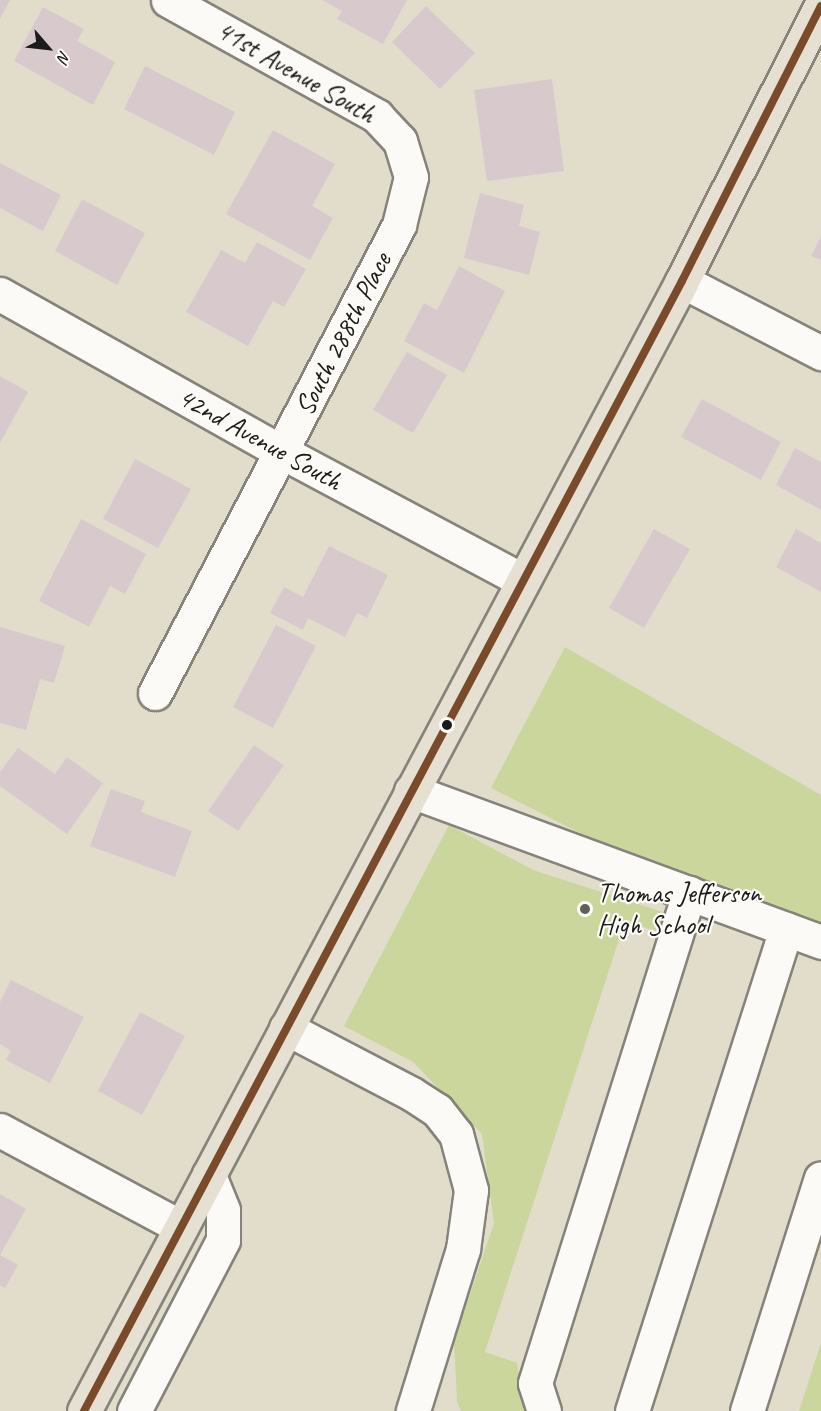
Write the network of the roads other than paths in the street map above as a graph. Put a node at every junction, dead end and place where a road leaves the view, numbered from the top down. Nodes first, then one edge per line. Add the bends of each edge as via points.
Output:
1 (168, 0) edge
2 (821, 6) edge
3 (408, 160) joint
4 (682, 281) junction
5 (0, 294) edge
6 (821, 353) edge
7 (282, 452) junction
8 (522, 580) junction
9 (155, 693) dead end
10 (411, 791) junction
11 (689, 894) junction
12 (786, 929) junction
13 (821, 942) edge
14 (286, 1028) junction
15 (0, 1130) edge
16 (209, 1175) junction
17 (821, 1178) edge
18 (181, 1227) junction
19 (424, 1402) edge
20 (84, 1411) edge
21 (134, 1411) edge
22 (544, 1411) edge
23 (632, 1411) edge
24 (747, 1411) edge

1 - 3 street, 41st Avenue South via 377,116 400,141
2 - 4 main road
3 - 7 street, South 288th Place via 408,198 399,225
4 - 6 street
4 - 8 main road
5 - 7 street, 42nd Avenue South
7 - 8 street, 42nd Avenue South
7 - 9 street, South 288th Place
8 - 10 main road
10 - 11 street
10 - 14 main road
11 - 12 street
11 - 22 street via 534,1383
12 - 13 street
12 - 23 street
14 - 16 main road
14 - 19 street via 412,1094 437,1110 456,1134 471,1190 464,1238
15 - 18 street
16 - 18 main road
16 - 21 street via 223,1209 223,1240
17 - 24 street
18 - 20 main road

